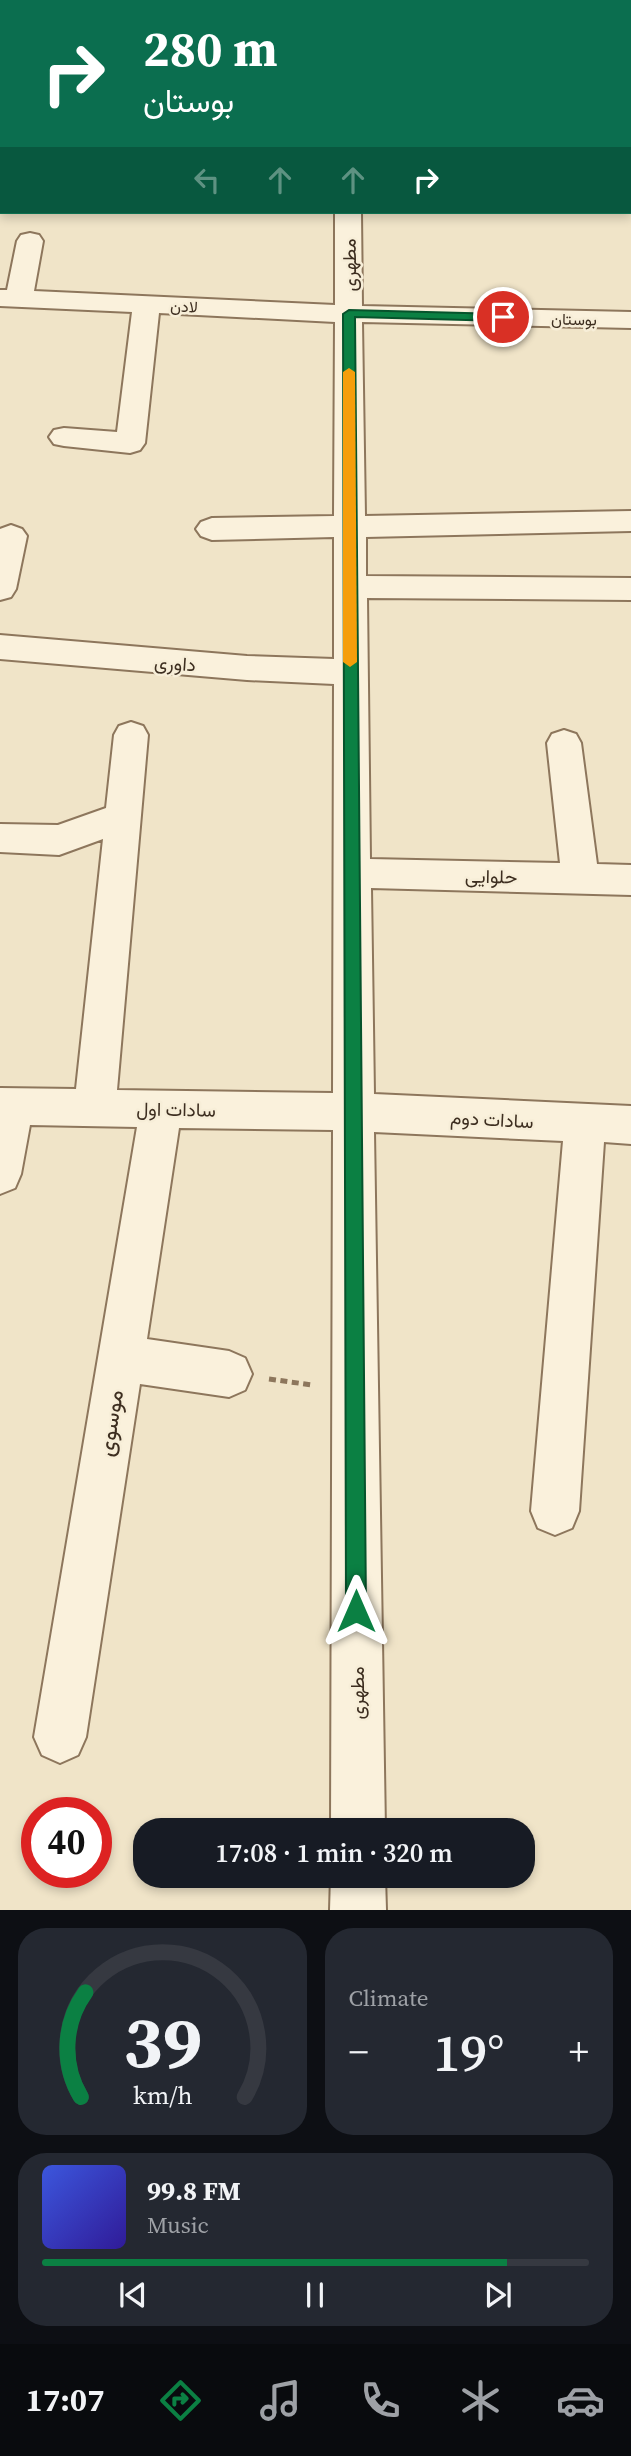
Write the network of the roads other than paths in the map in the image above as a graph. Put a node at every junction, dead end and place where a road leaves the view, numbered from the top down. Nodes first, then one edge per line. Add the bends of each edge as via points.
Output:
1 (348, 214) edge
2 (30, 241) dead end
3 (10, 299) edge
4 (146, 305) junction
5 (349, 314) junction
6 (631, 320) edge
7 (64, 437) dead end
8 (631, 521) edge
9 (350, 528) junction
10 (212, 529) dead end
11 (11, 536) dead end
12 (350, 587) junction
13 (0, 589) edge
14 (631, 589) edge
15 (0, 646) edge
16 (350, 672) junction
17 (131, 735) dead end
18 (564, 743) dead end
19 (123, 816) junction
20 (0, 838) edge
21 (351, 873) junction
22 (580, 878) junction
23 (631, 880) edge
24 (6, 1106) edge
25 (95, 1108) junction
26 (160, 1109) junction
27 (352, 1112) junction
28 (585, 1123) junction
29 (631, 1125) edge
30 (0, 1174) edge
31 (120, 1358) junction
32 (229, 1374) road end
33 (555, 1511) dead end
34 (60, 1737) dead end
35 (358, 1818) edge
36 (358, 1888) edge
37 (358, 1910) edge

1 - 5 street, مطهری
2 - 3 street, لادن
3 - 4 street, لادن
4 - 5 street, لادن
4 - 7 street via 130,443
5 - 6 street, بوستان
5 - 9 street, مطهری
8 - 9 street
9 - 10 street
9 - 12 street, مطهری
11 - 13 street
12 - 14 street
12 - 16 street, مطهری
15 - 16 street, داوری via 247,668
16 - 21 street, مطهری
17 - 19 street
18 - 22 street
19 - 20 street via 59,840
19 - 25 street
21 - 22 street, حلوایی
21 - 27 street, مطهری
22 - 23 street, حلوایی
24 - 25 street, سادات اول
24 - 30 street
25 - 26 street, سادات اول
26 - 27 street, سادات اول
26 - 31 street, موسوی
27 - 28 street, سادات دوم
27 - 35 street, مطهری
28 - 29 street, سادات دوم
28 - 33 street
31 - 32 street
31 - 34 street, موسوی
36 - 37 street

